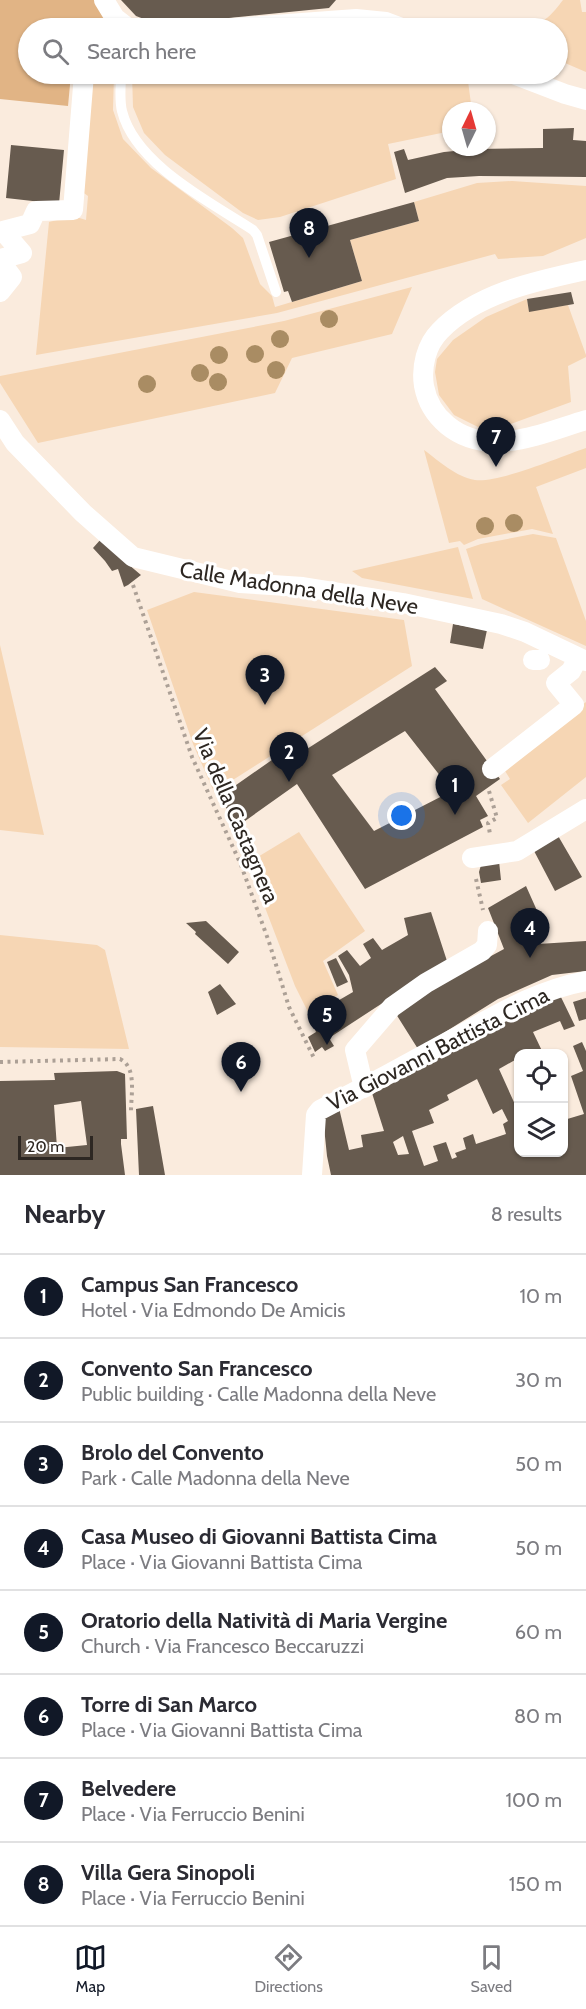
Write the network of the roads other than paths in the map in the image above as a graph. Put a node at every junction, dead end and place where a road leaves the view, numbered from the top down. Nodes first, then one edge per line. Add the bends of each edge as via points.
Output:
1 (104, 0) edge
2 (115, 18) edge
3 (83, 84) edge
4 (122, 84) edge
5 (539, 84) edge
6 (586, 99) edge
7 (0, 260) edge
8 (586, 270) edge
9 (0, 292) edge
10 (276, 292) dead end
11 (0, 420) edge
12 (586, 420) edge
13 (573, 666) edge
14 (490, 778) road end
15 (586, 809) edge
16 (471, 858) road end
17 (488, 931) road end
18 (586, 981) edge
19 (364, 1088) junction
20 (312, 1175) edge

1 - 2 street
3 - 7 street via 73,210 36,212 30,224 3,231 22,253
4 - 10 lane via 122,109 145,152 187,187 253,230
5 - 6 street
7 - 9 street via 12,277
8 - 12 street via 516,288 466,311 438,333 425,359 424,372 432,409 441,421 469,438 494,443 514,441
11 - 13 street, Calle Madonna della Neve via 15,443 75,505 134,557 240,583 303,587 501,624 525,632
13 - 14 street via 556,683 574,705
15 - 16 street via 517,851
17 - 19 street via 487,945 482,951 392,1007 355,1050
18 - 19 street, Via Giovanni Battista Cima via 547,990 514,1005
19 - 20 street, Via Giovanni Battista Cima via 316,1115

